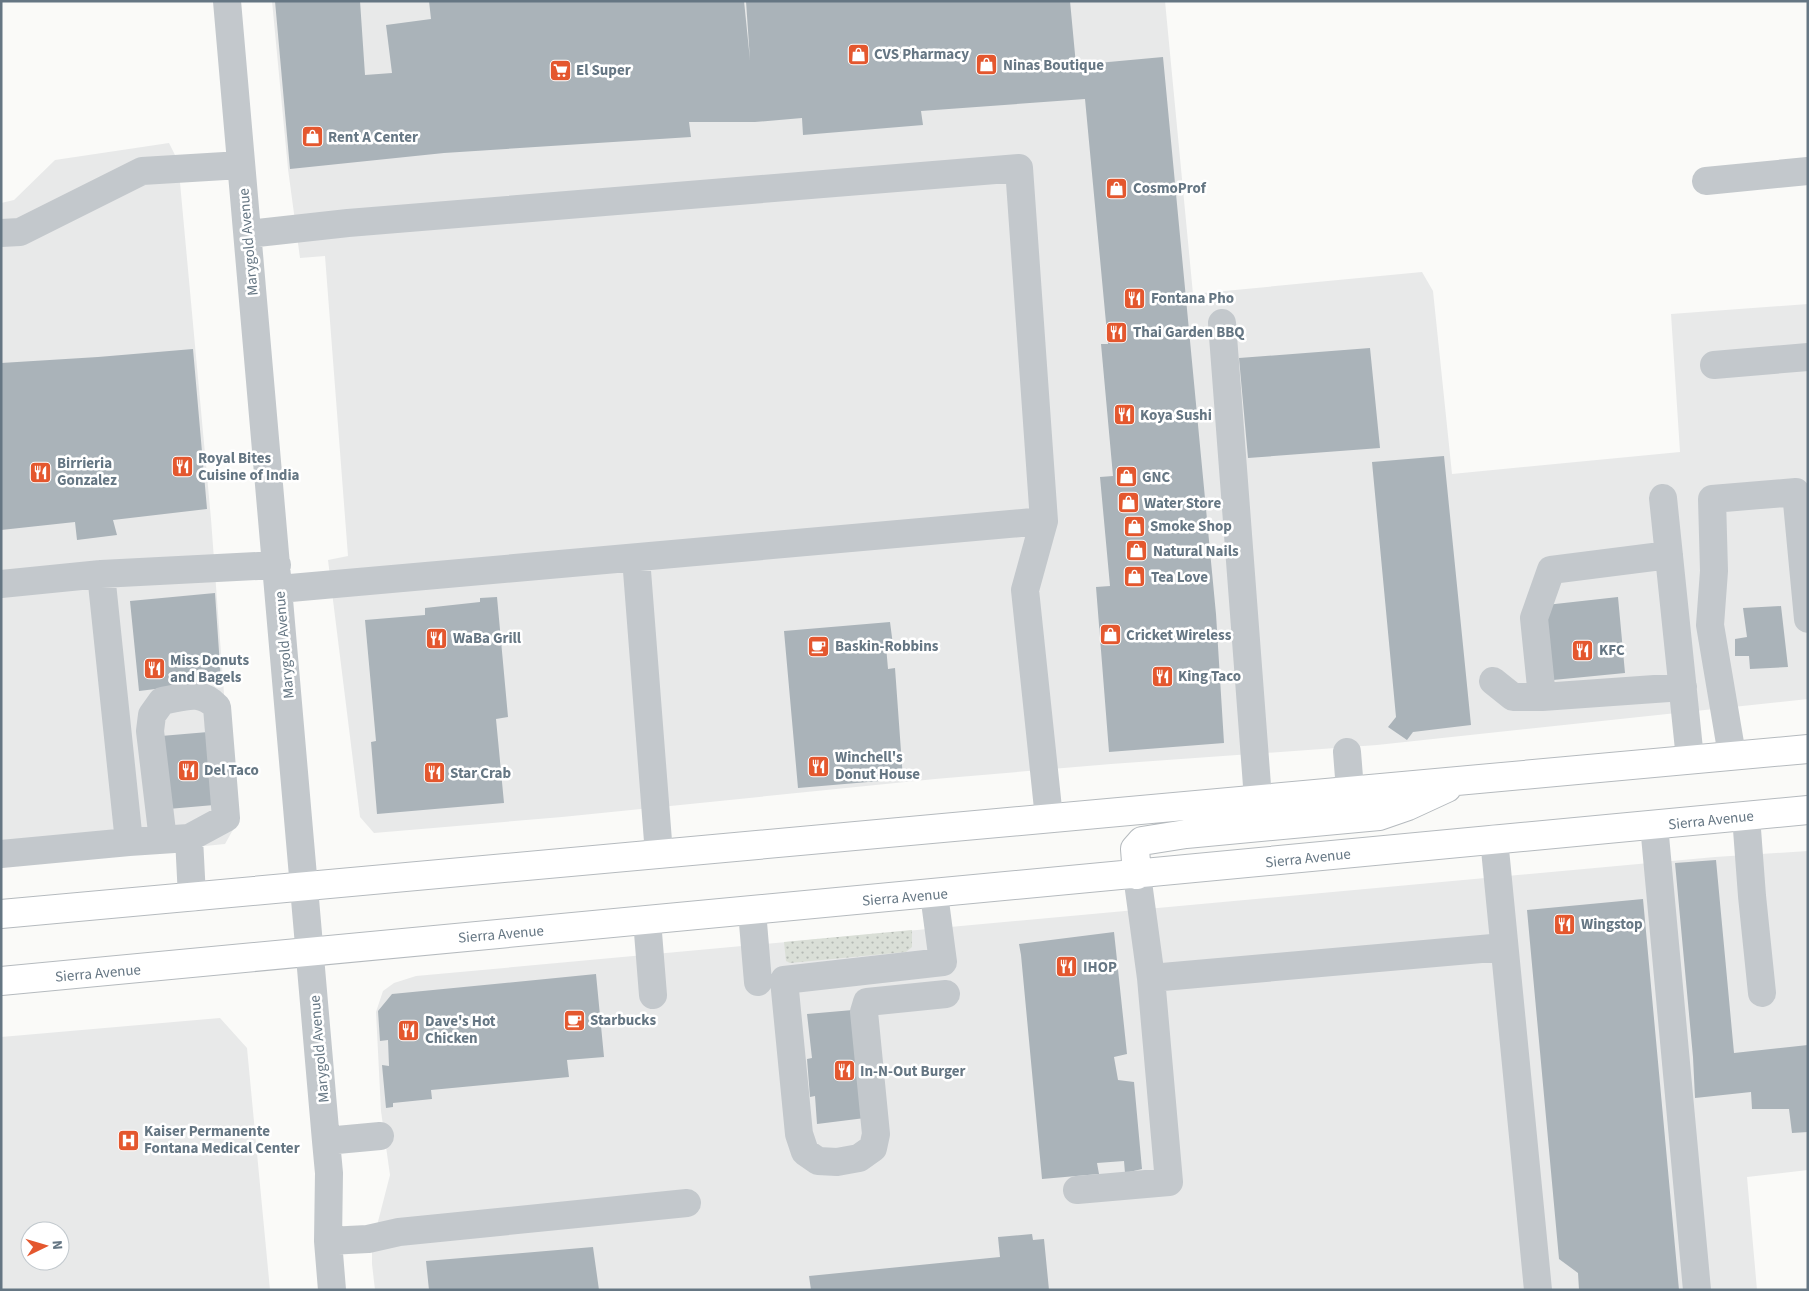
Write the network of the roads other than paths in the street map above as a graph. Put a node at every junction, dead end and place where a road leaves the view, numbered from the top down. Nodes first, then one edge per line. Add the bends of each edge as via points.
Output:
1 (227, 1) edge
2 (242, 165) junction
3 (1808, 172) edge
4 (1706, 181) dead end
5 (1, 234) edge
6 (248, 234) junction
7 (1222, 323) dead end
8 (1808, 357) edge
9 (1714, 366) dead end
10 (1663, 498) dead end
11 (1044, 521) junction
12 (1669, 555) junction
13 (636, 558) junction
14 (101, 574) junction
15 (278, 577) junction
16 (1, 584) edge
17 (1808, 619) edge
18 (1493, 682) dead end
19 (1683, 687) junction
20 (1542, 697) junction
21 (1808, 749) edge
22 (1347, 752) dead end
23 (1732, 755) junction
24 (1690, 759) junction
25 (1464, 780) junction
26 (1350, 790) junction
27 (1258, 799) junction
28 (1808, 810) edge
29 (1746, 816) junction
30 (1049, 818) junction
31 (1654, 825) junction
32 (176, 839) junction
33 (1494, 839) junction
34 (128, 842) junction
35 (1, 854) edge
36 (659, 854) junction
37 (1137, 875) junction
38 (305, 887) junction
39 (934, 894) junction
40 (192, 897) junction
41 (752, 911) junction
42 (1, 914) edge
43 (647, 920) junction
44 (1504, 946) junction
45 (310, 952) junction
46 (1150, 978) junction
47 (1, 982) edge
48 (758, 982) dead end
49 (1762, 993) dead end
50 (946, 994) dead end
51 (653, 995) dead end
52 (380, 1136) dead end
53 (326, 1141) junction
54 (1077, 1190) dead end
55 (687, 1203) dead end
56 (328, 1241) junction
57 (332, 1290) edge
58 (1538, 1290) edge
59 (1697, 1290) edge

1 - 2 street, Marygold Avenue
2 - 5 street via 142,171 20,232
2 - 6 street, Marygold Avenue
3 - 4 street
6 - 11 street via 1019,168
6 - 15 street, Marygold Avenue
7 - 27 street
8 - 9 street
10 - 12 street
11 - 13 street
11 - 30 street via 1025,590
12 - 19 street
12 - 20 street via 1552,570 1534,618
13 - 15 street
13 - 36 street
14 - 15 street
14 - 16 street
14 - 34 street
15 - 38 street, Marygold Avenue
17 - 23 street via 1796,492 1712,499 1714,572 1710,625
18 - 20 street via 1513,697
19 - 20 street
19 - 24 street
21 - 23 main road
22 - 26 street
23 - 24 main road
24 - 25 main road
25 - 26 main road
25 - 37 main road via 1379,816 1142,841 1134,849
26 - 27 main road
27 - 30 main road
28 - 29 main road, Sierra Avenue
29 - 31 main road, Sierra Avenue
29 - 49 street
30 - 36 main road
31 - 33 main road, Sierra Avenue
31 - 59 street
32 - 32 street via 226,818 217,707 198,694 162,701 152,715 150,732
32 - 34 street
32 - 40 street
33 - 37 main road, Sierra Avenue
33 - 44 street
34 - 35 street
36 - 38 main road
37 - 39 main road, Sierra Avenue
37 - 46 street
38 - 40 main road
38 - 45 street, Marygold Avenue
39 - 41 main road, Sierra Avenue
39 - 50 street via 943,962 784,980 799,1134 805,1152 818,1161 838,1162 859,1158 873,1148 876,1134 864,1012 867,1002
40 - 42 main road
41 - 43 main road, Sierra Avenue
41 - 48 street
43 - 45 main road, Sierra Avenue
43 - 51 street
44 - 46 street
44 - 58 street
45 - 47 main road, Sierra Avenue
45 - 53 street, Marygold Avenue
46 - 54 street via 1169,1182
52 - 53 street
53 - 56 street, Marygold Avenue
55 - 56 street
56 - 57 street, Marygold Avenue

